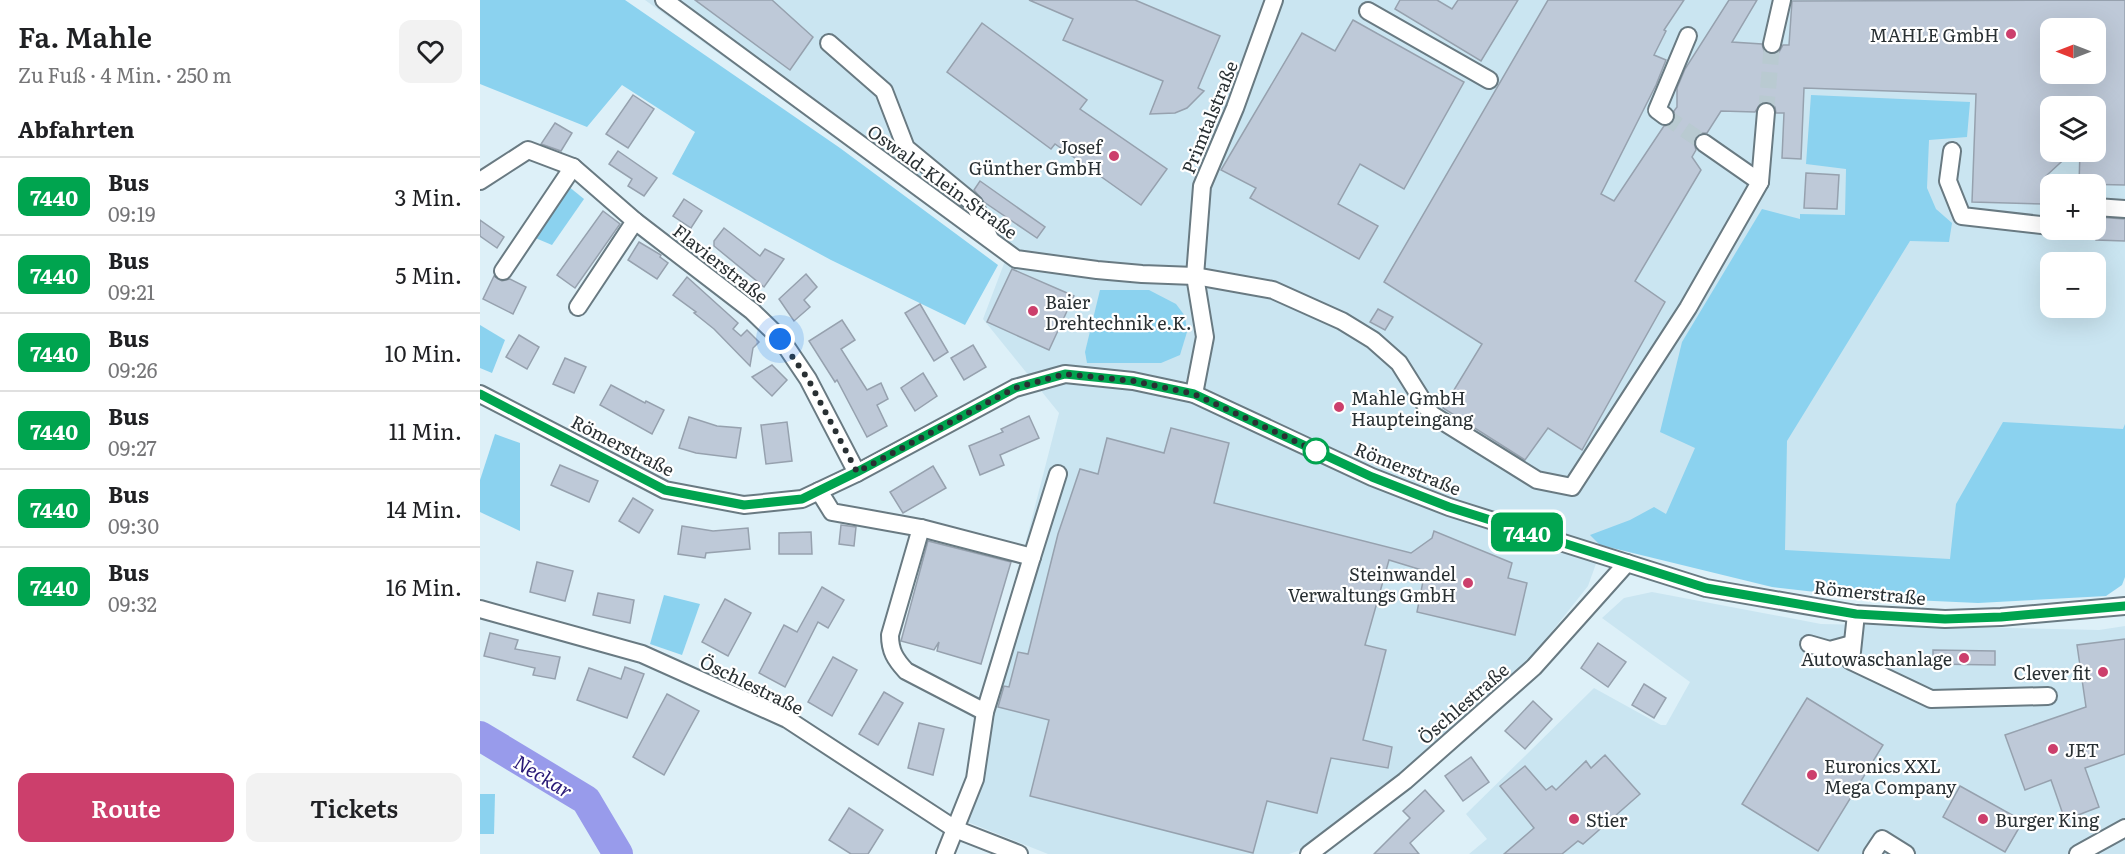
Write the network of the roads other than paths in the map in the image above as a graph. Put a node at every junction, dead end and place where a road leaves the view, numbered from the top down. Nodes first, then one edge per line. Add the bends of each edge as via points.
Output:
1 (664, 0) edge
2 (1274, 0) edge
3 (1782, 0) edge
4 (1368, 11) dead end
5 (1688, 36) dead end
6 (829, 44) dead end
7 (1772, 44) tunnel mouth
8 (1489, 80) dead end
9 (1766, 112) tunnel mouth
10 (1665, 116) dead end
11 (1704, 143) tunnel mouth
12 (1952, 151) dead end
13 (573, 167) junction
14 (480, 181) edge
15 (1760, 182) junction
16 (2106, 207) edge
17 (2125, 208) edge
18 (635, 221) junction
19 (2040, 225) edge
20 (990, 240) junction
21 (503, 272) dead end
22 (1195, 276) junction
23 (578, 307) dead end
24 (480, 394) edge
25 (1194, 394) junction
26 (857, 472) junction
27 (1058, 474) dead end
28 (819, 491) junction
29 (921, 528) junction
30 (1032, 557) junction
31 (1627, 563) junction
32 (2125, 606) edge
33 (480, 609) edge
34 (1856, 614) junction
35 (1809, 644) dead end
36 (1852, 644) junction
37 (2048, 696) dead end
38 (985, 712) junction
39 (2125, 828) edge
40 (955, 829) junction
41 (945, 854) edge
42 (1019, 854) edge
43 (1309, 854) edge
44 (1872, 854) edge
45 (1906, 854) edge
46 (2078, 854) edge

1 - 20 street, Oswald-Klein-Straße
2 - 22 street, Primtalstraße via 1202,186
3 - 7 street
4 - 8 street
5 - 10 street via 1657,110
6 - 20 street via 884,91 906,148 974,204
9 - 15 street
11 - 15 street
12 - 19 street via 1948,181 1962,216
13 - 14 street via 528,150
13 - 18 street, Flavierstraße
13 - 21 street
15 - 22 street, Oswald-Klein-Straße via 1688,308 1572,487 1537,480 1431,414 1399,363 1373,340 1342,321 1273,290
16 - 17 street
18 - 23 street
18 - 26 street, Flavierstraße via 752,311 780,339 808,379
20 - 22 street, Oswald-Klein-Straße via 1016,259 1097,270
22 - 25 street, Primtalstraße via 1205,337
24 - 28 street, Römerstraße via 665,490 744,505 802,499
25 - 26 street, Römerstraße via 1133,381 1065,374 1015,388
25 - 31 street, Römerstraße via 1372,477
26 - 28 street, Römerstraße
27 - 30 street
28 - 29 street via 832,512
29 - 30 street
29 - 38 street via 890,635 890,648 906,671
30 - 38 street
31 - 34 street, Römerstraße via 1706,588
31 - 43 street, Öschlestraße via 1534,667 1405,781
32 - 34 street, Römerstraße via 1945,619
33 - 40 street, Öschlestraße via 642,654 787,719
34 - 36 street
35 - 36 street via 1830,650
36 - 37 street via 1851,661 1931,699
38 - 40 street via 975,779
39 - 46 street
40 - 41 street
40 - 42 street, Öschlestraße
44 - 45 street via 1882,839

